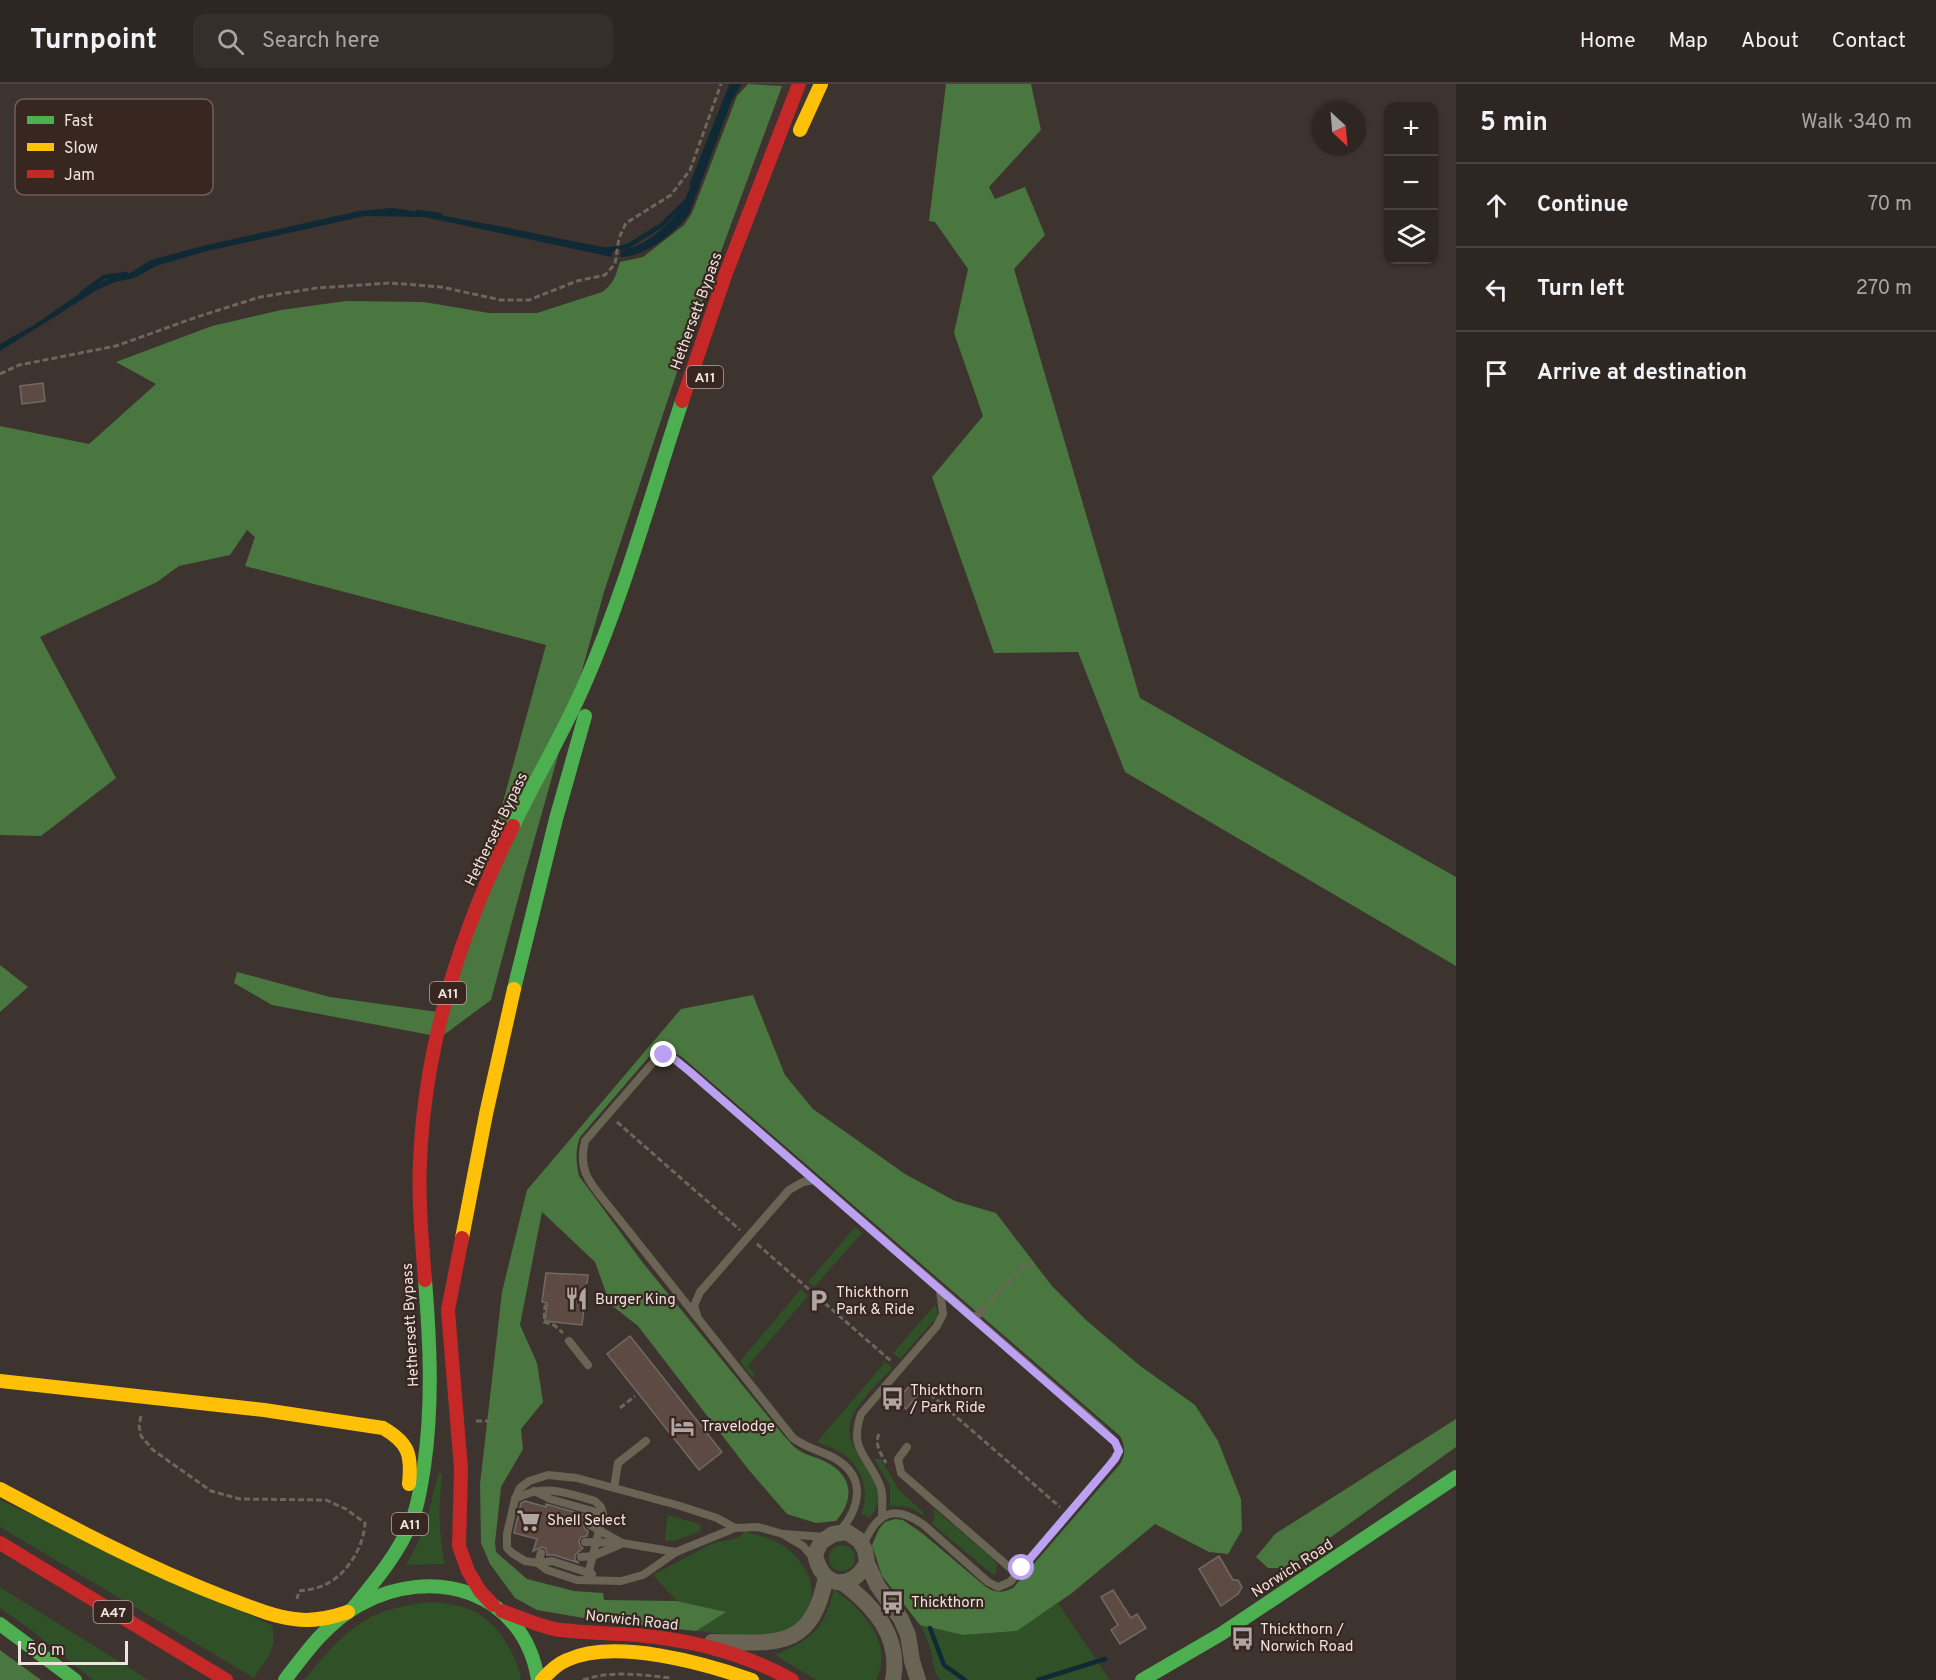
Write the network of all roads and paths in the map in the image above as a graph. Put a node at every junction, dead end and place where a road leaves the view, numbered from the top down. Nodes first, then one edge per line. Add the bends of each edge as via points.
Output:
1 (721, 84) edge
2 (799, 84) edge
3 (821, 84) edge
4 (794, 144) dead end
5 (706, 373) dead end
6 (0, 374) edge
7 (619, 1124) dead end
8 (814, 1180) junction
9 (747, 1236) junction
10 (1035, 1263) dead end
11 (940, 1289) junction
12 (547, 1306) dead end
13 (982, 1310) joint
14 (698, 1319) junction
15 (974, 1319) junction
16 (569, 1341) joint
17 (588, 1365) dead end
18 (900, 1368) junction
19 (0, 1381) edge
20 (930, 1394) dead end
21 (146, 1396) junction
22 (635, 1396) dead end
23 (620, 1408) dead end
24 (484, 1421) dead end
25 (491, 1421) dead end
26 (646, 1441) dead end
27 (907, 1448) dead end
28 (1456, 1477) edge
29 (614, 1488) junction
30 (0, 1489) edge
31 (515, 1499) junction
32 (1068, 1514) junction
33 (882, 1515) junction
34 (590, 1525) dead end
35 (735, 1528) junction
36 (600, 1529) junction
37 (783, 1534) junction
38 (833, 1535) junction
39 (585, 1542) dead end
40 (0, 1543) edge
41 (596, 1543) junction
42 (622, 1543) junction
43 (863, 1546) junction
44 (676, 1552) junction
45 (541, 1553) dead end
46 (593, 1556) junction
47 (580, 1557) dead end
48 (816, 1562) junction
49 (538, 1563) junction
50 (867, 1563) junction
51 (382, 1569) junction
52 (1017, 1574) junction
53 (588, 1576) junction
54 (826, 1577) junction
55 (842, 1582) junction
56 (497, 1608) junction
57 (351, 1610) junction
58 (291, 1619) junction
59 (0, 1624) edge
60 (687, 1642) junction
61 (677, 1679) edge
62 (75, 1680) edge
63 (226, 1680) edge
64 (285, 1680) edge
65 (540, 1680) edge
66 (584, 1680) edge
67 (752, 1680) edge
68 (792, 1680) edge
69 (893, 1680) edge
70 (918, 1680) edge
71 (1142, 1680) edge

1 - 6 path via 690,170 670,195 626,223 615,264 604,276 577,281 529,300 501,300 441,287 390,283 260,297 116,346 19,365
2 - 51 main road, Hethersett Bypass / A11 via 687,382 621,594 560,736 491,872 443,1007 432,1058 421,1148 430,1364 427,1454 413,1518
3 - 4 main road
5 - 56 main road, Hethersett Bypass / A11 via 639,568 597,674 556,819 486,1114 448,1310 461,1469 459,1546 480,1591
7 - 9 path
8 - 9 lane via 789,1190
8 - 11 lane
8 - 14 lane via 689,1071 664,1055 656,1059 585,1141 585,1173
9 - 14 lane via 700,1292 694,1306
9 - 18 path
10 - 13 path via 1022,1267
11 - 15 lane
11 - 18 lane via 943,1314 937,1326
12 - 16 path via 544,1322 554,1325
13 - 15 lane
14 - 38 lane via 793,1438 838,1460 850,1473 858,1495 856,1508
15 - 32 lane via 1115,1442 1119,1451
16 - 17 lane
18 - 33 lane via 861,1414 855,1430 858,1446 880,1484
19 - 21 main road
20 - 32 path
21 - 51 main road via 296,1414 383,1428 396,1435 409,1450 411,1464 408,1491
21 - 58 path via 139,1425 141,1436 153,1450 211,1491 240,1499 326,1500 365,1523 353,1559 330,1583 299,1592
22 - 23 path
24 - 25 path
26 - 29 lane via 618,1462
27 - 52 lane via 898,1460 901,1473
28 - 71 main road, Norwich Road via 1221,1634
29 - 31 lane via 548,1475 529,1481
29 - 35 lane via 717,1518
30 - 58 main road via 152,1567
31 - 36 lane via 544,1489 595,1501 603,1514
31 - 49 lane via 507,1548 525,1561
32 - 52 lane
33 - 43 lane
33 - 52 lane via 900,1513 914,1518 998,1587
34 - 36 lane
35 - 37 lane via 758,1527
35 - 44 lane
36 - 41 lane
36 - 42 lane
37 - 38 lane
37 - 48 lane via 803,1546
38 - 43 street via 854,1535
38 - 48 street via 817,1548
39 - 41 lane
40 - 63 main road, A47
41 - 42 lane
41 - 46 lane
42 - 44 lane
42 - 46 lane
43 - 50 street
44 - 53 lane via 643,1575 621,1581
45 - 49 lane
46 - 47 lane
46 - 53 lane
48 - 54 street
49 - 53 lane via 552,1561
50 - 55 street via 856,1577
50 - 70 street via 909,1635
51 - 57 main road, Hethersett Bypass / A11
54 - 55 street
54 - 60 street via 812,1618 780,1641
55 - 69 street via 886,1629 894,1647
56 - 57 main road, Norwich Road via 462,1590 434,1585 396,1591
56 - 60 main road, Norwich Road via 542,1626
56 - 65 main road, Hethersett Bypass via 520,1631 532,1652
57 - 58 main road via 323,1620
57 - 64 main road via 328,1628
59 - 62 main road
60 - 68 main road, Norwich Road via 756,1662
61 - 66 path via 621,1674
65 - 67 main road via 568,1659 614,1652 696,1662

